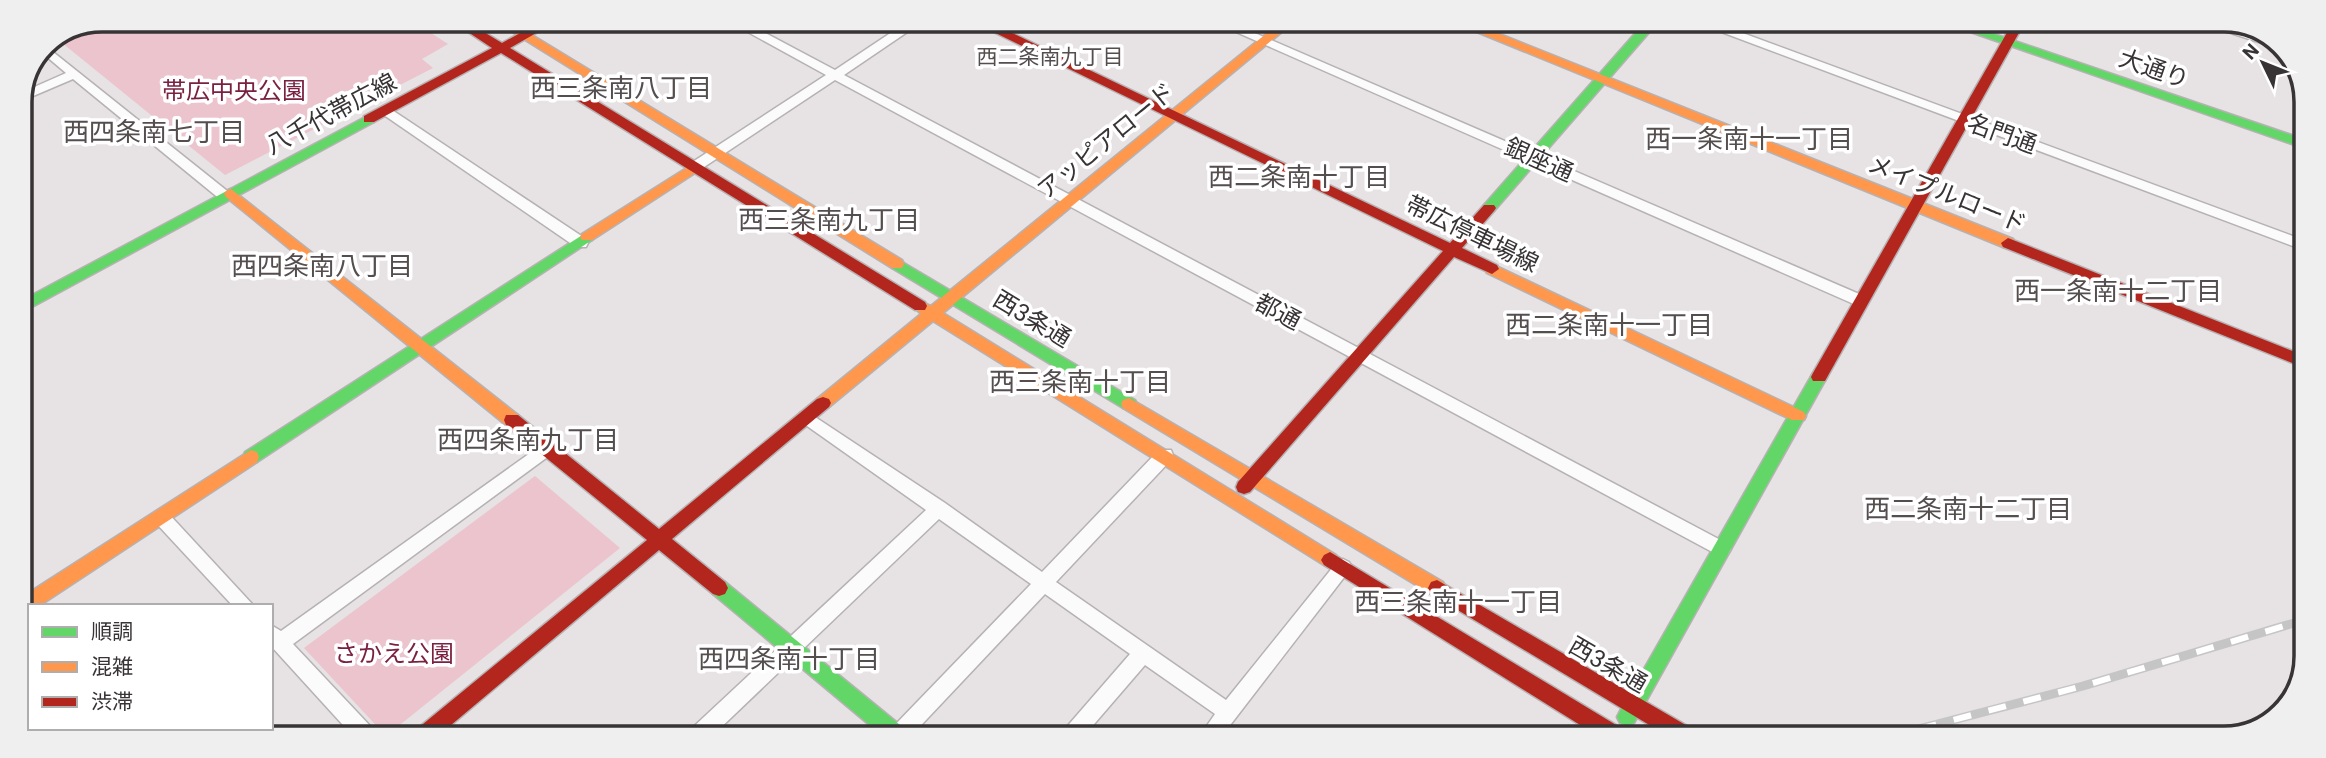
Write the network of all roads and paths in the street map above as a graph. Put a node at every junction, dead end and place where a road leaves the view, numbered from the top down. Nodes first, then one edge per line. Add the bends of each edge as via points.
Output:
1 (475, 32) edge
2 (518, 32) edge
3 (531, 32) edge
4 (754, 32) edge
5 (900, 32) edge
6 (1000, 32) edge
7 (1243, 32) edge
8 (1276, 32) edge
9 (1483, 32) edge
10 (1644, 32) edge
11 (1728, 32) edge
12 (1978, 32) edge
13 (2014, 32) edge
14 (2234, 32) edge
15 (524, 36) junction
16 (2256, 39) edge
17 (1265, 41) junction
18 (2008, 42) junction
19 (501, 48) junction
20 (50, 54) edge
21 (75, 73) junction
22 (834, 75) junction
23 (1603, 80) junction
24 (33, 92) edge
25 (386, 110) junction
26 (1173, 116) junction
27 (1964, 120) junction
28 (2294, 141) edge
29 (716, 153) junction
30 (1534, 158) junction
31 (692, 168) junction
32 (228, 195) junction
33 (1070, 200) junction
34 (1916, 206) junction
35 (2294, 242) edge
36 (581, 243) junction
37 (1452, 249) junction
38 (952, 297) junction
39 (1861, 301) junction
40 (32, 302) edge
41 (932, 313) junction
42 (422, 346) junction
43 (1360, 356) junction
44 (2294, 358) edge
45 (1798, 416) junction
46 (806, 417) junction
47 (547, 448) junction
48 (1165, 455) junction
49 (1253, 476) junction
50 (1233, 498) junction
51 (939, 508) junction
52 (161, 517) junction
53 (661, 539) junction
54 (1722, 549) junction
55 (1343, 567) junction
56 (1045, 582) junction
57 (32, 602) edge
58 (243, 604) edge
59 (276, 638) edge
60 (792, 648) junction
61 (1143, 653) junction
62 (1633, 706) junction
63 (1229, 713) junction
64 (357, 726) edge
65 (436, 726) edge
66 (709, 726) edge
67 (886, 726) edge
68 (909, 726) edge
69 (1080, 726) edge
70 (1218, 726) edge
71 (1598, 726) edge
72 (1622, 726) edge
73 (1668, 726) edge

1 - 19 main road, 西3条通
2 - 15 main road, 西3条通
3 - 15 main road, 八千代帯広線
4 - 22 street, 都通
5 - 22 street
6 - 26 main road, 帯広停車場線
7 - 17 street, 銀座通
8 - 17 main road, アッピアロード
9 - 23 main road, メイプルロード
10 - 23 main road
11 - 27 street, 名門通
12 - 18 main road, 大通り
13 - 18 main road
14 - 16 street
15 - 19 main road, 八千代帯広線
15 - 29 main road, 西3条通
17 - 26 main road, アッピアロード
17 - 30 street, 銀座通
18 - 27 main road
18 - 28 main road, 大通り
19 - 25 main road, 八千代帯広線
19 - 31 main road, 西3条通
20 - 21 street
21 - 24 street
21 - 32 street
22 - 29 street
22 - 33 street, 都通
23 - 30 main road
23 - 34 main road, メイプルロード
25 - 32 main road, 八千代帯広線
25 - 36 street
26 - 33 main road, アッピアロード
26 - 37 main road, 帯広停車場線
27 - 34 main road
27 - 35 street, 名門通
29 - 31 street
29 - 38 main road, 西3条通
30 - 37 main road
30 - 39 street, 銀座通
31 - 36 main road
31 - 41 main road, 西3条通
32 - 40 main road, 八千代帯広線
32 - 42 main road
33 - 38 main road, アッピアロード
33 - 43 street, 都通
34 - 39 main road
34 - 44 main road, メイプルロード
36 - 42 main road
37 - 43 main road
37 - 45 main road, 帯広停車場線
38 - 41 main road, アッピアロード
38 - 49 main road, 西3条通
39 - 45 main road
41 - 46 main road, アッピアロード
41 - 48 main road, 西3条通
42 - 47 main road
42 - 52 main road
43 - 49 main road
43 - 54 street, 都通
45 - 54 main road
46 - 51 street
46 - 53 main road, アッピアロード
47 - 53 main road
47 - 59 street
48 - 50 main road, 西3条通
48 - 56 street
49 - 50 main road
49 - 62 main road, 西3条通
50 - 55 main road, 西3条通
51 - 56 street
51 - 60 street
52 - 57 main road
52 - 58 street
53 - 60 main road
53 - 65 main road, アッピアロード
54 - 62 main road
55 - 63 street
55 - 71 main road, 西3条通
56 - 61 street
56 - 68 street
59 - 64 street
60 - 66 street
60 - 67 main road
61 - 63 street
61 - 69 street
62 - 72 main road
62 - 73 main road, 西3条通
63 - 70 street

